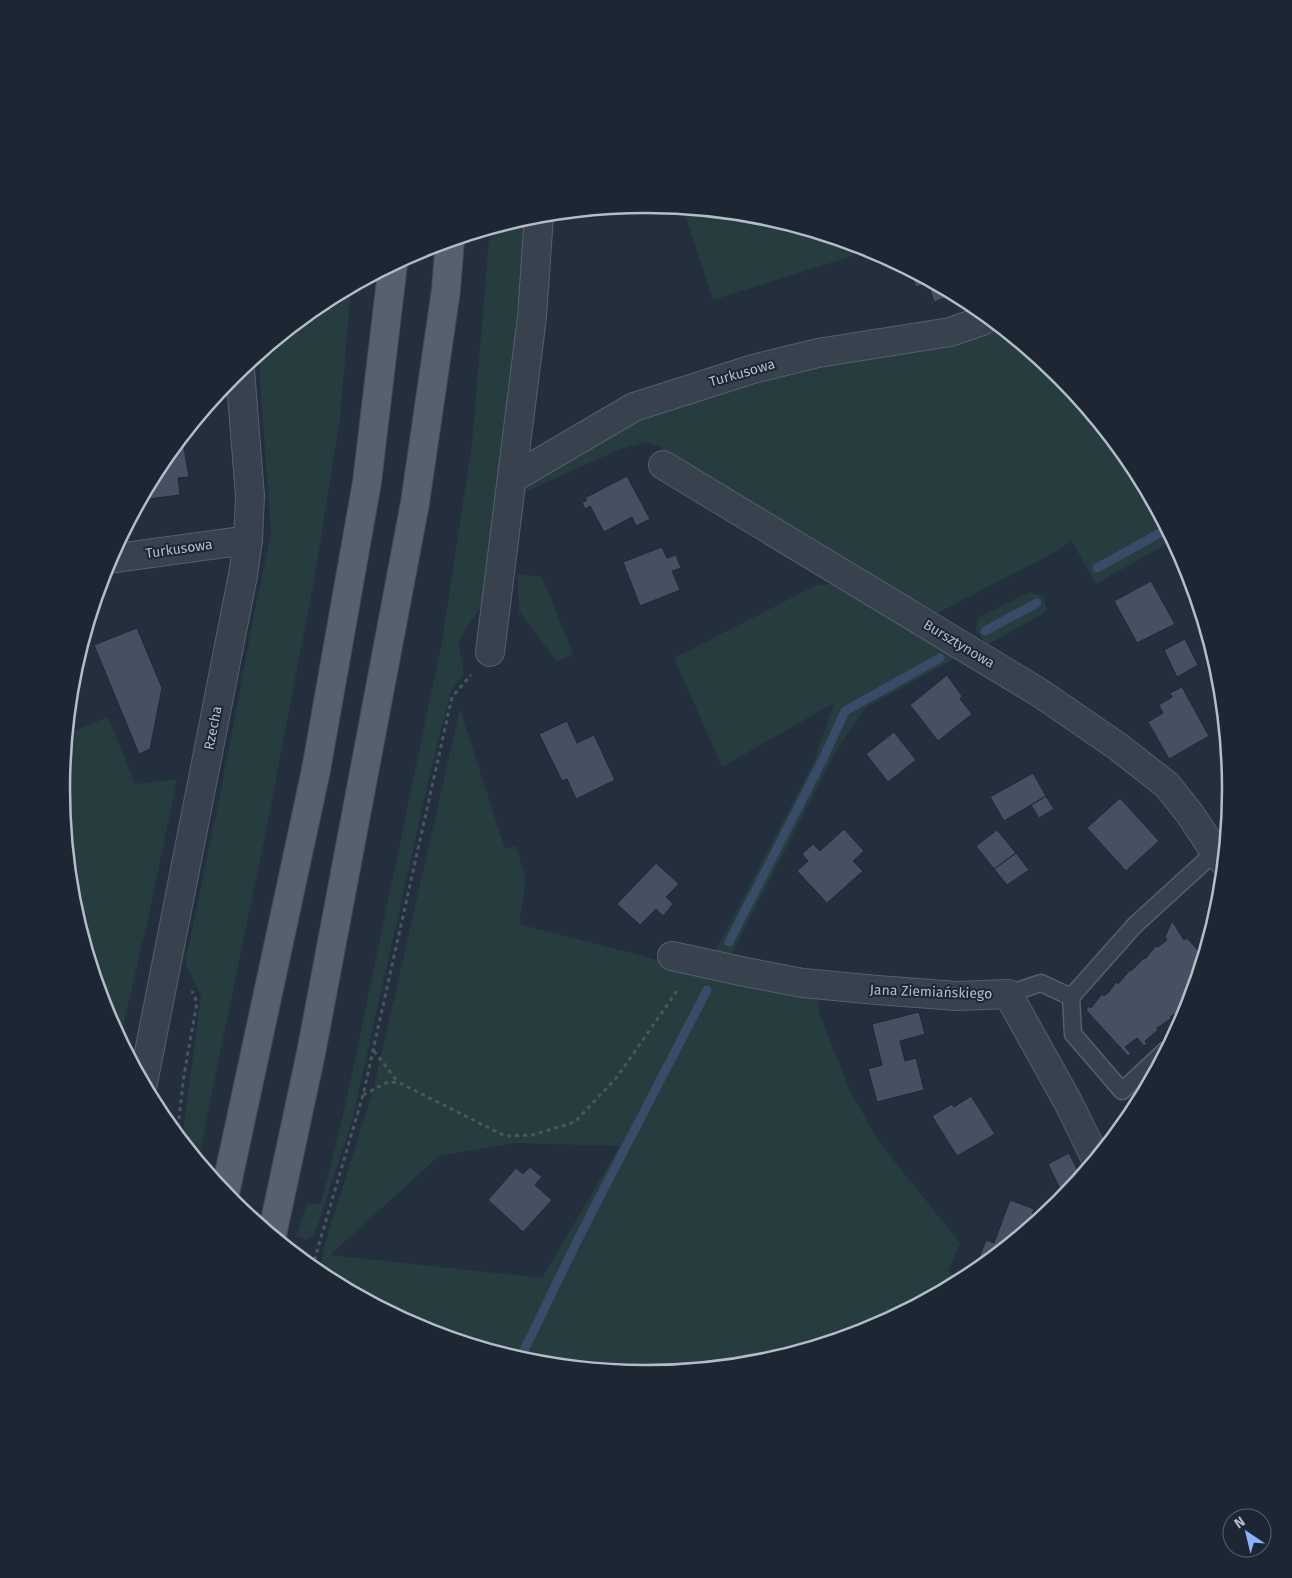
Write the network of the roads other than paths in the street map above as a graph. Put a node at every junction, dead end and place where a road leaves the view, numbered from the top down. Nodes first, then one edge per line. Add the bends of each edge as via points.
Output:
1 (538, 223) edge
2 (449, 248) edge
3 (392, 272) edge
4 (982, 321) edge
5 (241, 380) edge
6 (663, 465) dead end
7 (512, 478) junction
8 (248, 540) junction
9 (119, 558) edge
10 (490, 652) road end
11 (1218, 855) edge
12 (1218, 858) edge
13 (672, 956) dead end
14 (1008, 994) junction
15 (1072, 997) junction
16 (1153, 1062) edge
17 (145, 1073) edge
18 (1093, 1152) edge
19 (227, 1184) edge
20 (273, 1228) edge

1 - 7 street via 532,317
2 - 20 main road via 415,503 311,1053
3 - 19 main road via 367,482 318,760
4 - 7 street, Turkusowa via 950,332 818,353 754,369 643,404
5 - 8 street, Rzecha via 250,496
6 - 11 street, Bursztynowa via 1040,693 1117,746 1167,784
7 - 10 street
8 - 9 street, Turkusowa
8 - 17 street, Rzecha
12 - 15 lane via 1135,925
13 - 14 street, Jana Ziemiańskiego via 803,983 957,996
14 - 15 lane via 1040,983
14 - 18 street, Jana Ziemiańskiego
15 - 16 lane via 1073,1034 1122,1091

